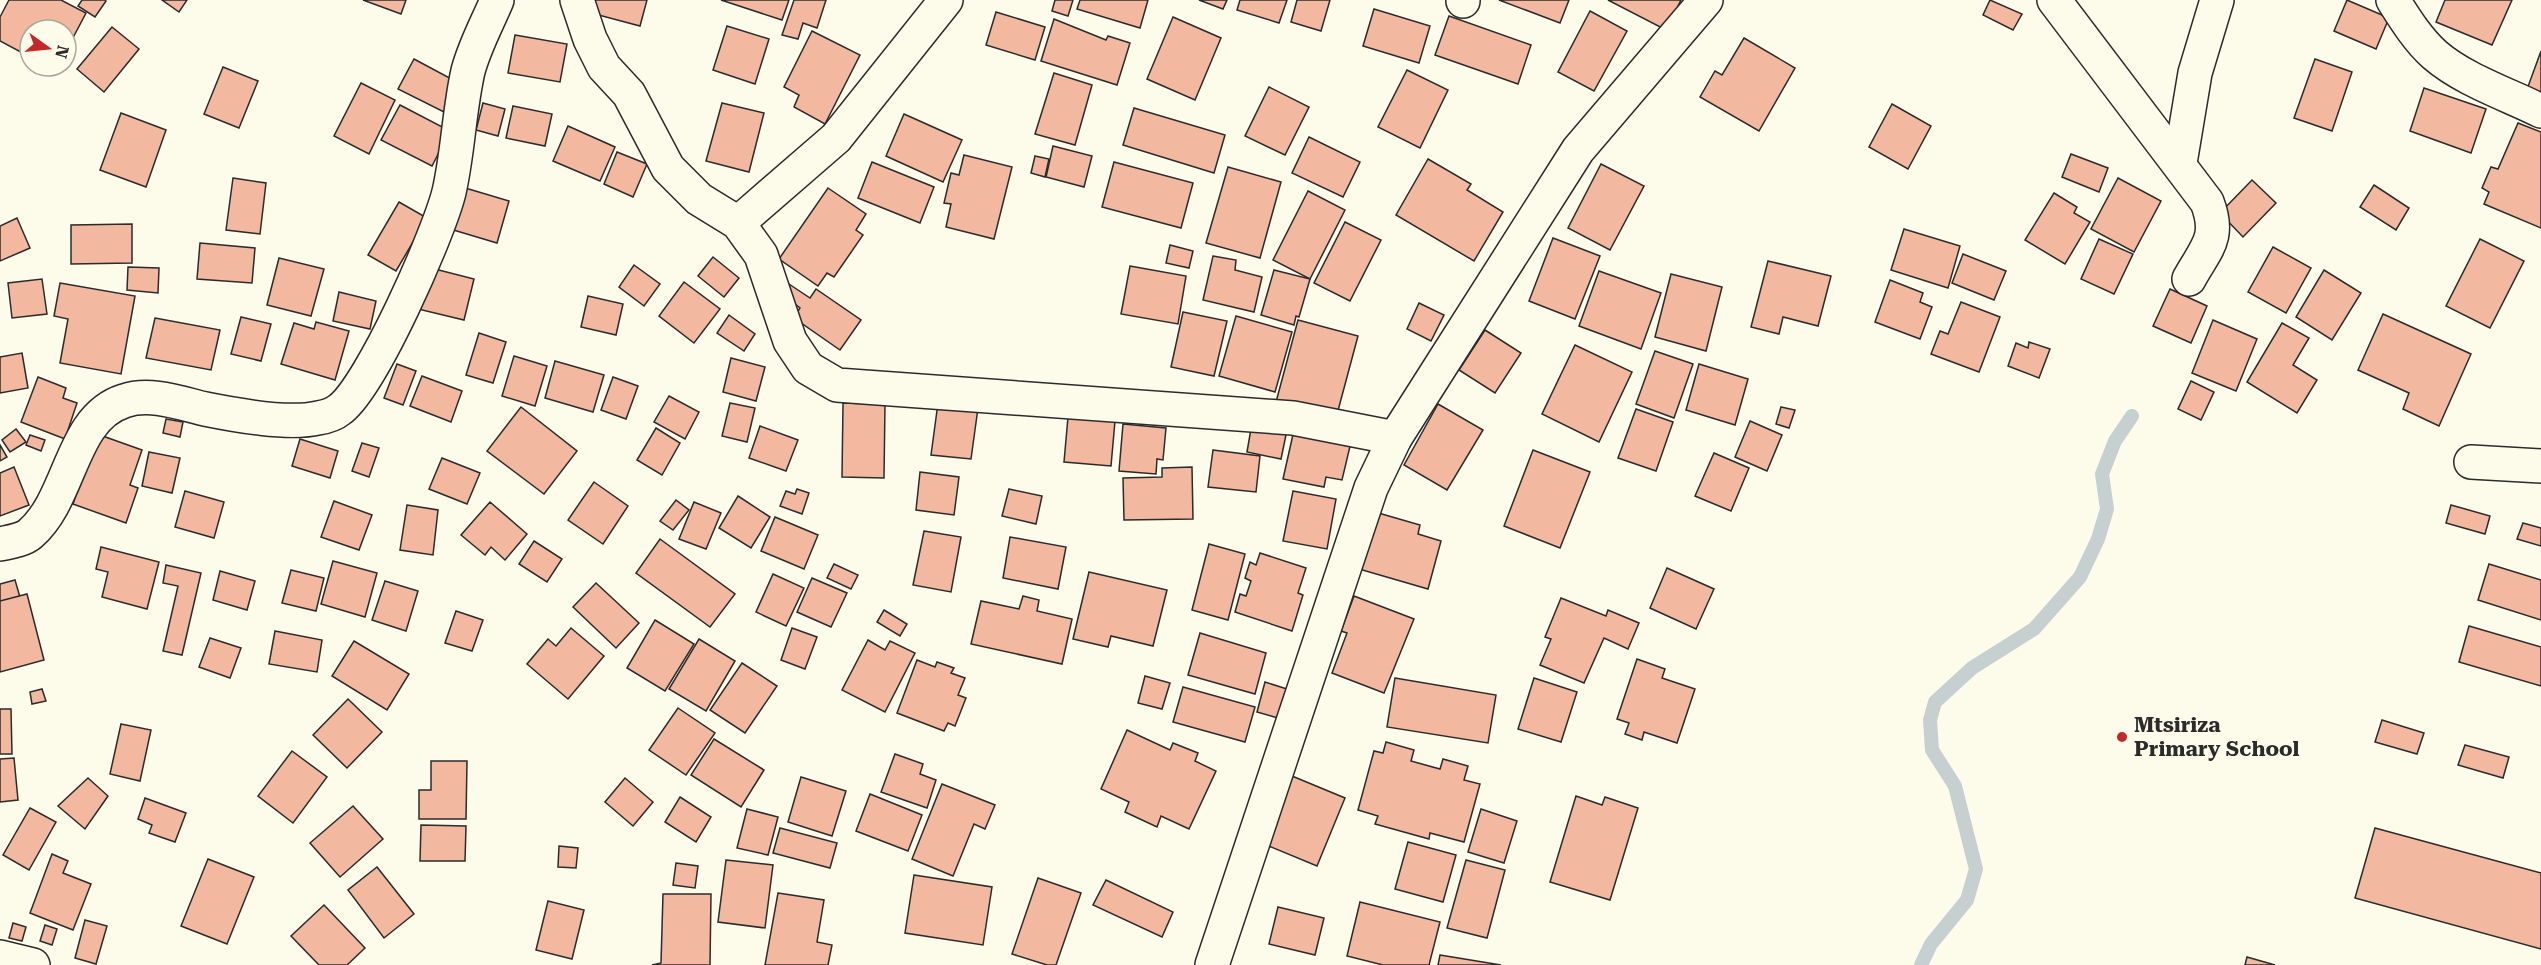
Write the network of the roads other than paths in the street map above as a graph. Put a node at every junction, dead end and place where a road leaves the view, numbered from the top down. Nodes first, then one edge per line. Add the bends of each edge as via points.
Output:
1 (497, 0) edge
2 (577, 0) edge
3 (946, 0) edge
4 (1706, 0) edge
5 (2054, 0) edge
6 (2217, 0) edge
7 (2393, 0) edge
8 (2541, 111) edge
9 (2180, 163) junction
10 (738, 223) junction
11 (2189, 279) dead end
12 (1395, 438) junction
13 (2471, 462) dead end
14 (2541, 466) edge
15 (0, 544) edge
16 (0, 957) edge
17 (33, 965) edge
18 (1212, 965) edge

1 - 15 street via 478,38 468,73 450,185 431,242 410,292 358,389 339,410 317,418 291,420 221,412 160,398 124,400 98,417 76,450 62,492 48,514 28,536
2 - 10 street via 604,67 629,94 668,168 699,199
3 - 10 street via 836,138
4 - 12 street via 1578,150
5 - 9 street
6 - 9 street via 2195,73
7 - 8 street via 2410,27 2436,55
9 - 11 street via 2207,202 2214,220 2213,236
10 - 12 street via 761,255 790,341 808,368 837,385 1293,418
12 - 18 street via 1371,488
13 - 14 street
16 - 17 street

